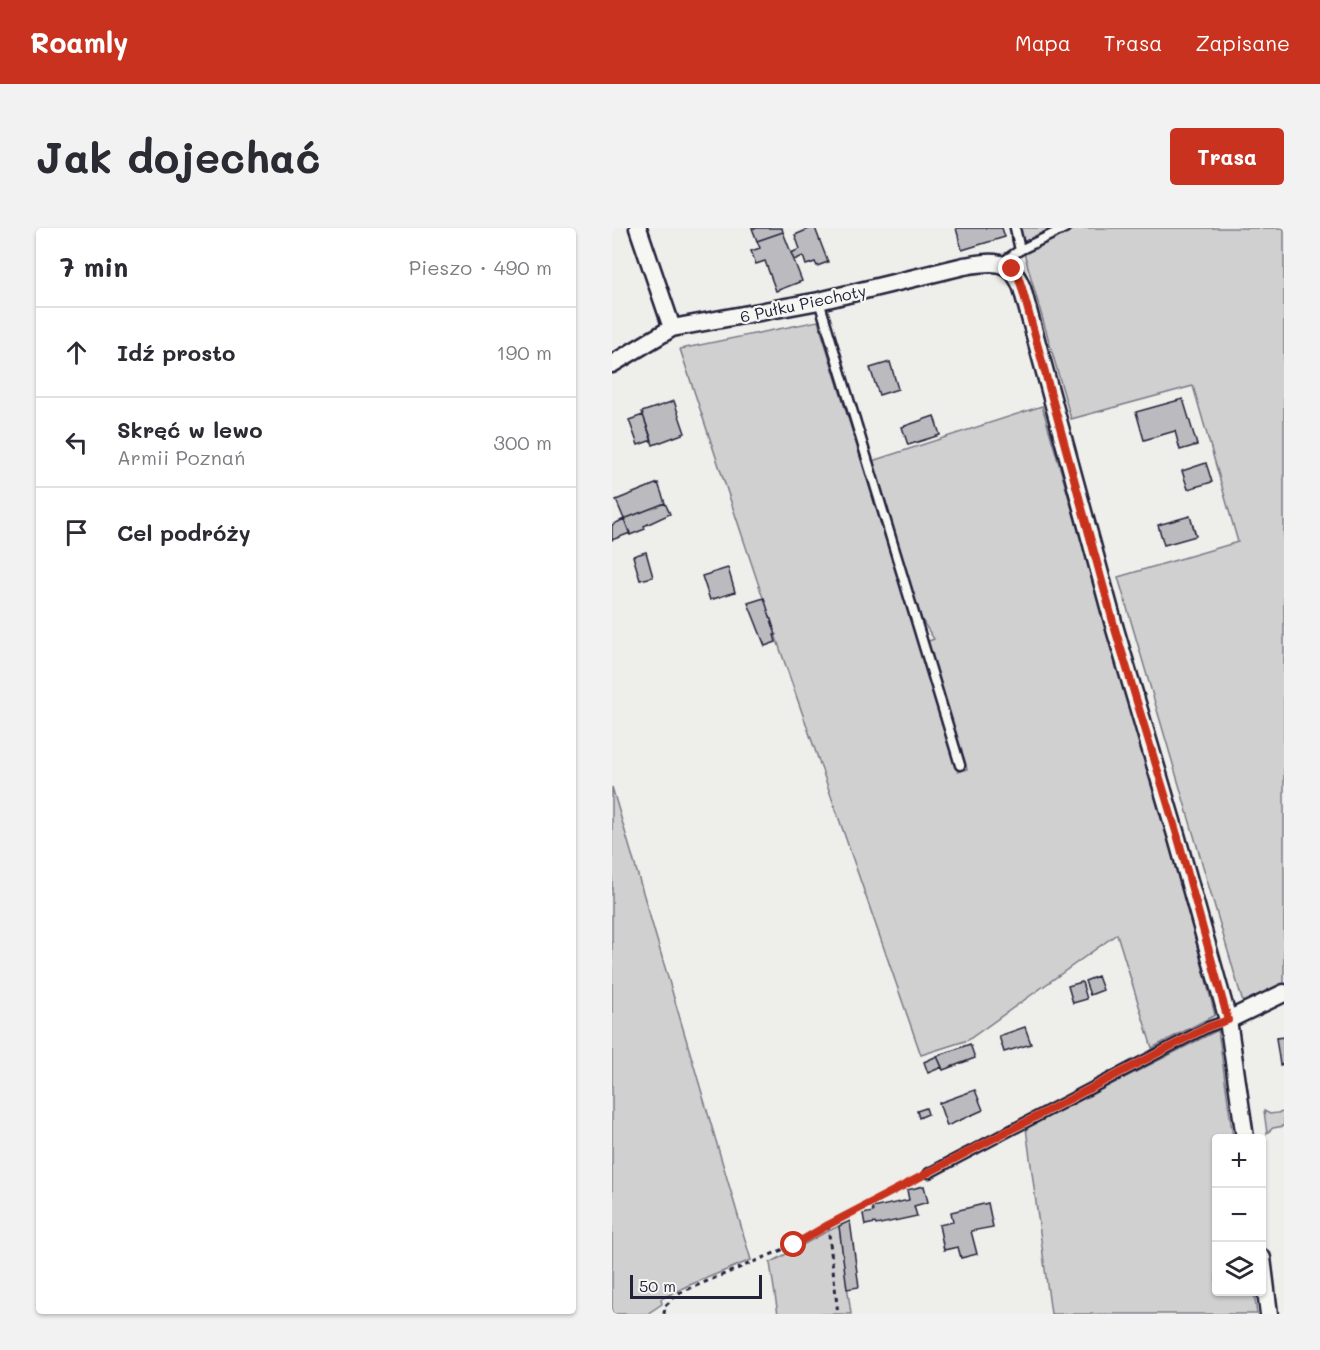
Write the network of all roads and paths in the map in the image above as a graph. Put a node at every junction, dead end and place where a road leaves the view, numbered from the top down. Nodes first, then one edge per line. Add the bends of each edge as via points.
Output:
1 (639, 228) edge
2 (1015, 228) edge
3 (1065, 228) edge
4 (1020, 250) junction
5 (1001, 264) junction
6 (819, 301) junction
7 (672, 328) junction
8 (612, 364) edge
9 (960, 765) dead end
10 (1284, 993) edge
11 (1228, 1020) junction
12 (1244, 1134) edge
13 (928, 1173) joint
14 (828, 1225) junction
15 (1266, 1290) edge
16 (664, 1314) edge
17 (838, 1314) edge
18 (1269, 1314) edge

1 - 7 street
2 - 4 lane
3 - 4 lane
4 - 5 lane
5 - 6 street, 6 Pułku Piechoty via 964,266
5 - 11 street via 1012,269 1022,288
6 - 7 street, 6 Pułku Piechoty
6 - 9 lane
7 - 8 street, 6 Pułku Piechoty
10 - 11 street
11 - 12 street
11 - 13 lane
13 - 14 path
14 - 16 path via 794,1245 679,1293 665,1306
14 - 17 path
15 - 18 street

